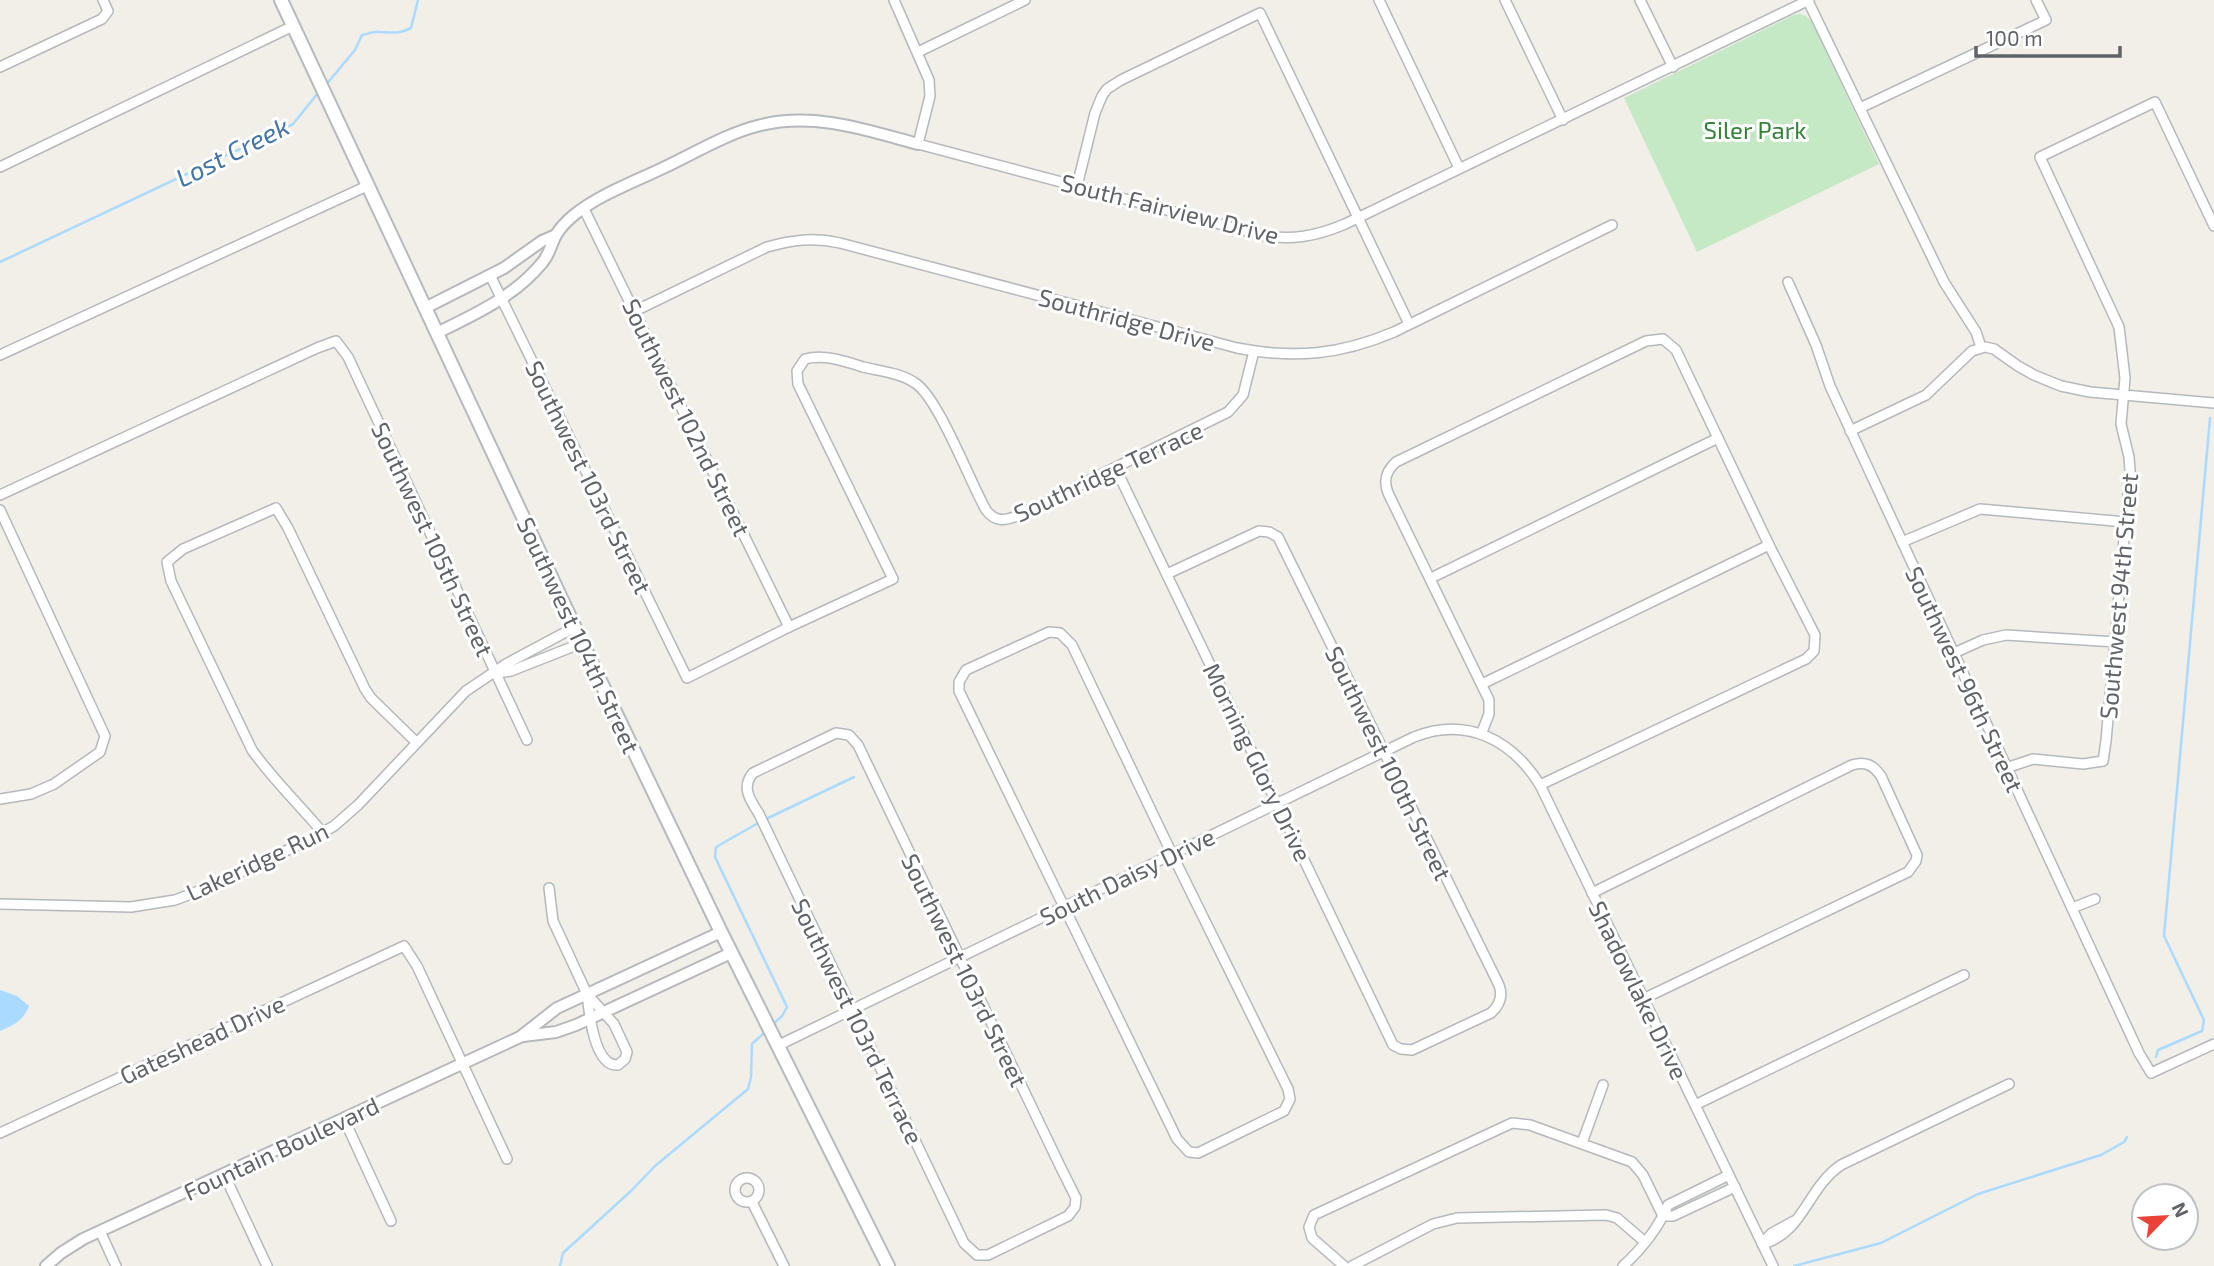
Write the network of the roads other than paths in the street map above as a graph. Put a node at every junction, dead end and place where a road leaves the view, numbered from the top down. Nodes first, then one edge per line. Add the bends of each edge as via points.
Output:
1 (103, 0) edge
2 (281, 0) edge
3 (894, 0) edge
4 (1025, 0) edge
5 (1379, 0) edge
6 (1504, 0) edge
7 (1640, 0) edge
8 (2036, 0) edge
9 (1808, 1) edge
10 (293, 26) junction
11 (918, 52) junction
12 (0, 67) edge
13 (1673, 67) junction
14 (1860, 108) junction
15 (1563, 120) junction
16 (918, 144) junction
17 (0, 167) edge
18 (1459, 168) junction
19 (367, 186) junction
20 (1076, 186) junction
21 (584, 209) junction
22 (1357, 217) junction
23 (1612, 225) dead end
24 (2214, 226) edge
25 (556, 235) junction
26 (490, 275) junction
27 (1788, 282) dead end
28 (502, 299) junction
29 (425, 307) junction
30 (635, 310) junction
31 (1409, 324) junction
32 (437, 333) junction
33 (1980, 347) junction
34 (1254, 351) junction
35 (0, 355) edge
36 (2123, 395) junction
37 (2214, 403) edge
38 (1850, 431) junction
39 (1718, 438) junction
40 (1116, 468) junction
41 (0, 495) edge
42 (0, 510) edge
43 (2126, 522) junction
44 (1902, 542) junction
45 (1769, 545) junction
46 (1167, 574) junction
47 (1431, 578) junction
48 (789, 626) junction
49 (575, 627) junction
50 (2116, 642) junction
51 (582, 643) junction
52 (1954, 653) junction
53 (495, 673) junction
54 (1482, 684) junction
55 (1482, 733) junction
56 (527, 740) dead end
57 (416, 742) junction
58 (1384, 751) junction
59 (2006, 768) junction
60 (748, 783) joint
61 (1540, 785) junction
62 (0, 799) edge
63 (1278, 803) junction
64 (323, 833) junction
65 (1172, 855) junction
66 (549, 887) dead end
67 (1592, 893) junction
68 (2095, 898) dead end
69 (0, 904) edge
70 (1065, 907) junction
71 (2072, 908) junction
72 (721, 932) junction
73 (731, 953) junction
74 (959, 958) junction
75 (1964, 975) dead end
76 (587, 995) junction
77 (1643, 999) junction
78 (853, 1009) junction
79 (604, 1012) junction
80 (590, 1019) junction
81 (520, 1037) junction
82 (774, 1040) junction
83 (2214, 1044) edge
84 (1404, 1050) joint
85 (463, 1064) junction
86 (2009, 1084) dead end
87 (1603, 1085) dead end
88 (1695, 1105) junction
89 (344, 1119) junction
90 (0, 1133) edge
91 (1582, 1143) junction
92 (507, 1159) dead end
93 (224, 1174) junction
94 (1729, 1175) junction
95 (1735, 1187) junction
96 (751, 1202) dead end
97 (1663, 1216) junction
98 (391, 1221) dead end
99 (100, 1231) junction
100 (1645, 1242) junction
101 (1762, 1244) junction
102 (977, 1255) joint
103 (883, 1264) edge
104 (1772, 1264) edge
105 (46, 1266) edge
106 (116, 1266) edge
107 (267, 1266) edge
108 (785, 1266) edge
109 (1343, 1266) edge
110 (1352, 1266) edge
111 (1623, 1266) edge

1 - 12 street via 108,11 102,19
2 - 10 main road, Southwest 104th Street
3 - 11 street
4 - 11 street
5 - 18 street
6 - 15 street
7 - 13 street
8 - 14 street via 2046,20
9 - 13 street, South Fairview Drive
9 - 14 street
10 - 17 street
10 - 19 main road, Southwest 104th Street
11 - 16 street via 930,96
13 - 15 street, South Fairview Drive
14 - 33 street
15 - 18 street, South Fairview Drive
16 - 20 street, South Fairview Drive
16 - 21 street, South Fairview Drive via 826,121 762,125 724,139
18 - 22 street, South Fairview Drive
19 - 29 main road, Southwest 104th Street
19 - 35 street
20 - 22 street, South Fairview Drive via 1281,238 1310,237
20 - 22 street via 1095,113 1107,89 1260,13
21 - 25 street, South Fairview Drive
21 - 30 street, Southwest 102nd Street
22 - 31 street
23 - 31 street, Southridge Drive
24 - 36 street, Southwest 94th Street via 2155,102 2040,157 2119,327
25 - 26 street, South Fairview Drive
25 - 28 street, South Fairview Drive via 542,264
26 - 28 street, Southwest 103rd Street
26 - 29 street, South Fairview Drive
27 - 38 street, Southwest 96th Street
28 - 32 street, South Fairview Drive
28 - 48 street, Southwest 103rd Street via 687,678
29 - 32 main road, Southwest 104th Street
30 - 34 street, Southridge Drive via 767,247 816,239
30 - 48 street, Southwest 102nd Street
31 - 34 street, Southridge Drive via 1338,350 1291,355
32 - 49 main road, Southwest 104th Street
33 - 36 street via 1994,349 2061,386
33 - 38 street via 1926,395
34 - 40 street, Southridge Terrace via 1246,388 1235,407
36 - 37 street
36 - 43 street, Southwest 94th Street via 2120,424 2130,471
38 - 44 street, Southwest 96th Street
39 - 45 street
39 - 47 street
39 - 47 street via 1676,350 1660,338 1396,462 1387,474 1388,493
40 - 46 street, Morning Glory Drive
40 - 48 street, Southridge Terrace via 1017,516 998,520 986,510 932,402 917,384 824,358 805,359 797,371 797,384 893,579
41 - 53 street, Southwest 105th Street via 336,341 348,357
42 - 62 street via 105,736 100,752 54,784 32,794
43 - 44 street via 1980,509
43 - 50 street, Southwest 94th Street
44 - 52 street, Southwest 96th Street
45 - 54 street
45 - 61 street via 1815,635 1814,651 1806,659
46 - 58 street, Southwest 100th Street via 1259,531 1278,537
46 - 63 street, Morning Glory Drive
47 - 54 street
49 - 51 main road, Southwest 104th Street
49 - 53 street, Lakeridge Run
50 - 52 street via 2006,635 1983,639
50 - 59 street, Southwest 94th Street via 2103,761 2083,764 2033,759
51 - 53 street, Lakeridge Run via 512,671
51 - 72 main road, Southwest 104th Street
52 - 59 street, Southwest 96th Street
53 - 56 street, Southwest 105th Street
53 - 57 street, Lakeridge Run via 466,691
54 - 55 street via 1490,705
55 - 58 street, South Daisy Drive via 1435,730
55 - 61 street, Shadowlake Drive via 1522,760
57 - 64 street, Lakeridge Run via 358,805
57 - 64 street via 370,698 276,508 183,549 167,562 171,581 253,750
58 - 63 street, South Daisy Drive
58 - 84 street, Southwest 100th Street via 1499,985 1501,998 1491,1013
59 - 71 street, Southwest 96th Street
60 - 74 street, Southwest 103rd Street via 754,773 831,735 849,736 858,745
60 - 78 street, Southwest 103rd Terrace via 748,796
61 - 67 street, Shadowlake Drive
63 - 65 street, South Daisy Drive
63 - 84 street, Morning Glory Drive via 1392,1042
64 - 69 street, Lakeridge Run via 175,900 131,907
65 - 70 street, South Daisy Drive
65 - 70 street via 1064,635 1040,635 973,666 960,678 962,697
65 - 70 street via 1288,1089 1288,1105 1279,1114 1202,1152 1189,1152 1177,1139
66 - 76 street via 553,921
67 - 77 street, Shadowlake Drive
67 - 77 street via 1857,764 1872,766 1881,776 1915,850 1914,864 1903,874
68 - 71 street
70 - 74 street, South Daisy Drive
71 - 83 street, Southwest 96th Street via 2151,1073
72 - 73 main road, Southwest 104th Street
72 - 76 street, Fountain Boulevard
73 - 79 street, Fountain Boulevard
73 - 82 main road, Southwest 104th Street
74 - 78 street, South Daisy Drive
74 - 102 street, Southwest 103rd Street via 1075,1193 1074,1207 1061,1220 990,1255
75 - 88 street
76 - 79 street
76 - 80 street
76 - 81 street, Fountain Boulevard via 557,1009
77 - 88 street, Shadowlake Drive
78 - 82 street, South Daisy Drive
78 - 102 street, Southwest 103rd Terrace via 964,1243
79 - 80 street, Fountain Boulevard
79 - 80 street via 627,1052 618,1065 610,1065 603,1057
80 - 81 street, Fountain Boulevard via 564,1030
81 - 85 street, Fountain Boulevard
82 - 103 main road, Southwest 104th Street
85 - 89 street, Fountain Boulevard
85 - 90 street, Gateshead Drive via 404,946
85 - 92 street
86 - 101 street via 1833,1170 1784,1235
87 - 91 street
88 - 94 street, Shadowlake Drive
89 - 93 street, Fountain Boulevard
89 - 98 street
91 - 97 street via 1636,1166
91 - 109 street via 1522,1123 1507,1124 1317,1213 1308,1227 1312,1238
93 - 99 street, Fountain Boulevard
93 - 107 street
94 - 95 street, Shadowlake Drive
94 - 97 street via 1668,1205
95 - 97 street via 1673,1216
95 - 101 street, Shadowlake Drive
96 - 108 street
97 - 100 street
99 - 105 street, Fountain Boulevard
99 - 106 street
100 - 110 street via 1617,1218 1606,1215 1457,1218 1433,1224
100 - 111 street
101 - 104 street, Shadowlake Drive

